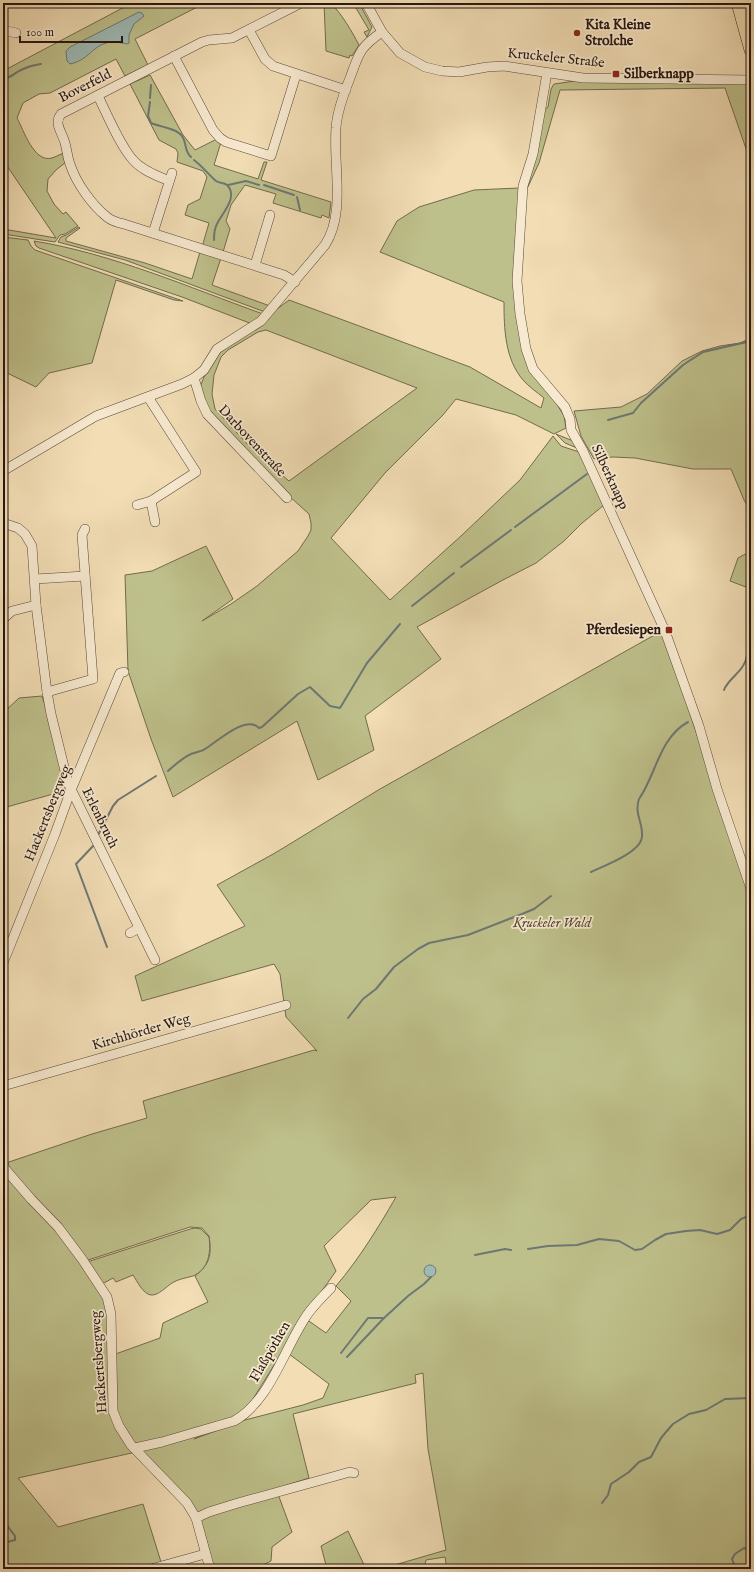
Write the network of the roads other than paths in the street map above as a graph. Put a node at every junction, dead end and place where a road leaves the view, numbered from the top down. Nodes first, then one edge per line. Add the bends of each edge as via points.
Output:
1 (301, 3) edge
2 (366, 3) edge
3 (738, 3) edge
4 (3, 30) edge
5 (249, 30) junction
6 (382, 32) junction
7 (16, 33) dead end
8 (751, 50) edge
9 (174, 56) junction
10 (547, 73) junction
11 (296, 75) junction
12 (751, 80) edge
13 (346, 90) junction
14 (98, 96) junction
15 (270, 215) dead end
16 (153, 234) junction
17 (255, 265) junction
18 (295, 282) junction
19 (194, 378) junction
20 (148, 397) junction
21 (3, 471) edge
22 (287, 498) dead end
23 (151, 501) junction
24 (137, 505) dead end
25 (155, 522) dead end
26 (3, 523) edge
27 (85, 528) dead end
28 (85, 576) junction
29 (35, 580) junction
30 (36, 605) junction
31 (3, 620) edge
32 (122, 672) dead end
33 (47, 692) junction
34 (71, 790) junction
35 (751, 889) edge
36 (139, 928) junction
37 (130, 933) dead end
38 (156, 960) dead end
39 (3, 963) edge
40 (286, 1005) dead end
41 (3, 1086) edge
42 (3, 1164) edge
43 (331, 1288) dead end
44 (135, 1448) junction
45 (354, 1473) dead end
46 (196, 1518) junction
47 (205, 1554) junction
48 (151, 1569) edge
49 (210, 1569) edge

1 - 5 street, Boverfeld
2 - 6 street, Kruckeler Straße
3 - 8 highway
4 - 7 street
5 - 9 street, Boverfeld via 232,38 202,42
5 - 11 street via 268,63
6 - 10 street, Kruckeler Straße via 400,53 416,63 433,69 459,72 504,66
6 - 13 street via 362,48
9 - 11 street via 213,130 220,138 271,156
9 - 14 street, Boverfeld
10 - 12 street, Kruckeler Straße via 583,78
10 - 35 street, Silberknapp via 533,154 523,186 517,281 526,349 533,369 565,407 571,430 662,624 699,726
11 - 13 street
13 - 18 street via 336,126 337,195 331,236
14 - 16 street via 134,162 146,170 171,177
14 - 16 street, Boverfeld via 61,114 58,118 73,171 81,187 108,218
15 - 17 street
16 - 17 street, Boverfeld
17 - 18 street, Boverfeld via 284,275
18 - 19 street via 261,321 217,350 204,370
19 - 20 street
19 - 22 street, Darbovenstraße via 207,414
20 - 21 street via 89,420
20 - 23 street via 196,472
23 - 24 street
23 - 25 street
26 - 29 street, Erlenbruch via 18,528 29,539
27 - 28 street via 82,535
28 - 29 street
28 - 33 street via 93,679
29 - 30 street, Erlenbruch
30 - 31 street via 12,611
30 - 33 street, Erlenbruch
32 - 34 street, Hackertsbergweg
33 - 34 street, Erlenbruch via 52,722
34 - 36 street, Erlenbruch
34 - 39 street, Hackertsbergweg
36 - 37 street
36 - 38 street, Erlenbruch
40 - 41 street, Kirchhörder Weg
42 - 44 street, Hackertsbergweg via 58,1227 107,1297 111,1314 113,1411 126,1438
43 - 44 street, Flaßpöthen via 305,1318 282,1364 244,1416
44 - 46 street, Hackertsbergweg via 187,1503
45 - 46 street via 269,1494
46 - 47 street, Hackertsbergweg
47 - 48 street
47 - 49 street, Hackertsbergweg

